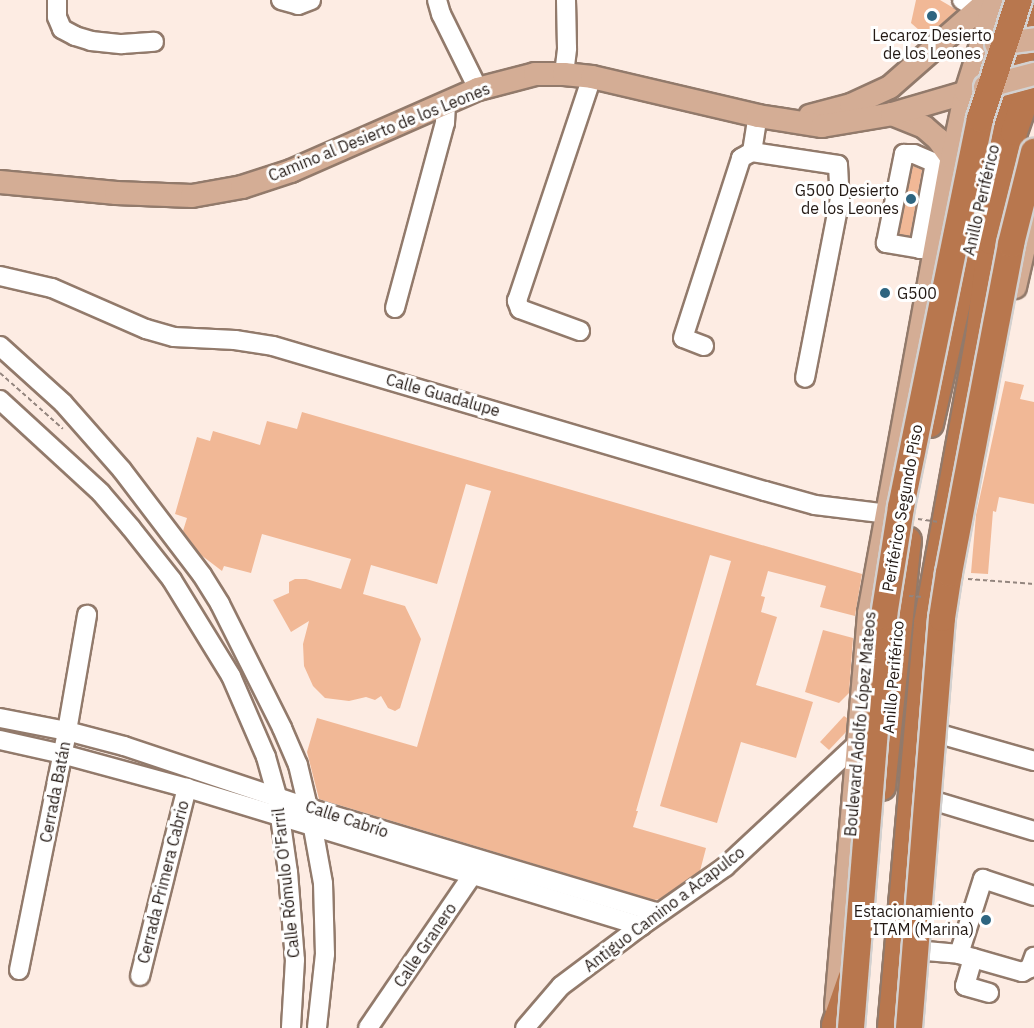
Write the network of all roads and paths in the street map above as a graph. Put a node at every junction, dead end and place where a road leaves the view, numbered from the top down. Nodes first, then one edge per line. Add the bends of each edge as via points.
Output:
1 (57, 0) edge
2 (281, 0) edge
3 (311, 0) edge
4 (437, 0) edge
5 (566, 0) edge
6 (1019, 0) edge
7 (981, 3) edge
8 (1034, 18) edge
9 (1034, 39) edge
10 (154, 42) dead end
11 (989, 45) junction
12 (564, 74) junction
13 (1034, 74) edge
14 (592, 77) junction
15 (478, 89) junction
16 (976, 90) junction
17 (446, 102) junction
18 (892, 114) junction
19 (758, 116) junction
20 (790, 120) junction
21 (752, 152) junction
22 (1034, 152) edge
23 (946, 163) junction
24 (0, 182) edge
25 (1034, 204) edge
26 (926, 250) junction
27 (0, 276) edge
28 (988, 301) dead end
29 (396, 308) dead end
30 (580, 331) dead end
31 (979, 337) junction
32 (0, 346) edge
33 (704, 346) dead end
34 (805, 378) dead end
35 (0, 400) edge
36 (915, 466) dead end
37 (914, 512) junction
38 (888, 514) junction
39 (949, 524) dead end
40 (957, 578) junction
41 (1034, 584) edge
42 (904, 595) dead end
43 (927, 597) dead end
44 (87, 615) dead end
45 (0, 718) edge
46 (67, 731) junction
47 (943, 735) junction
48 (0, 740) edge
49 (858, 743) junction
50 (62, 754) junction
51 (1034, 761) edge
52 (187, 788) junction
53 (277, 796) junction
54 (938, 802) junction
55 (309, 808) junction
56 (281, 817) junction
57 (314, 828) junction
58 (908, 831) junction
59 (1034, 831) edge
60 (477, 868) junction
61 (1034, 896) edge
62 (658, 913) junction
63 (871, 925) junction
64 (641, 926) junction
65 (926, 942) junction
66 (966, 956) junction
67 (1034, 957) edge
68 (19, 970) dead end
69 (140, 976) dead end
70 (989, 993) dead end
71 (840, 1027) edge
72 (291, 1028) edge
73 (317, 1028) edge
74 (368, 1028) edge
75 (525, 1028) edge
76 (861, 1028) edge
77 (891, 1028) edge
78 (909, 1028) edge
79 (920, 1028) edge

1 - 10 street via 62,29 75,36 122,44
2 - 3 street via 298,4
4 - 15 street
5 - 12 street
6 - 71 highway, Periférico Segundo Piso, bridge via 980,119 901,507 884,616
7 - 11 main road, Boulevard Adolfo López Mateos
7 - 20 main road, Camino al Desierto de los Leones via 890,87 850,105
8 - 37 highway, Anillo Periférico via 997,125
9 - 11 main road, bridge
11 - 16 main road, Boulevard Adolfo López Mateos
12 - 14 main road, Camino al Desierto de los Leones
12 - 15 main road, Camino al Desierto de los Leones via 535,74
13 - 16 main road, Camino al Desierto de los Leones, bridge
13 - 31 highway, Anillo Periférico via 1014,132 991,241
14 - 19 main road, Camino al Desierto de los Leones
14 - 30 street via 517,301 520,309
15 - 17 main road, Camino al Desierto de los Leones
16 - 18 main road, Camino al Desierto de los Leones
16 - 23 main road, Boulevard Adolfo López Mateos
17 - 24 main road, Camino al Desierto de los Leones via 291,171 242,187 192,196
17 - 29 street via 445,123
18 - 20 main road, Camino al Desierto de los Leones via 822,126
18 - 23 main road via 924,127 938,139
19 - 20 main road, Camino al Desierto de los Leones
19 - 21 street
21 - 33 street via 741,158 683,338
21 - 34 street via 838,165 840,198
22 - 78 highway, bridge via 981,395 942,618
23 - 26 main road, Boulevard Adolfo López Mateos
23 - 26 street via 904,154 886,243
25 - 40 main road via 963,527
26 - 38 main road, Boulevard Adolfo López Mateos
27 - 38 street, Calle Guadalupe via 52,288 174,338 273,346 815,505
28 - 31 highway
31 - 58 highway, Anillo Periférico via 927,623
32 - 55 street via 63,403 107,453 202,576 282,728
35 - 53 street, Calle Rómulo O'Farril via 101,493 172,580 231,676 266,758
36 - 37 highway
37 - 39 path, bridge
37 - 63 highway, Anillo Periférico via 898,621
38 - 49 main road, Boulevard Adolfo López Mateos via 869,613
40 - 41 path
40 - 47 main road
42 - 43 path, bridge
44 - 46 street, Cerrada Batán
45 - 46 street, Calle Cabrío
46 - 50 street, Cerrada Batán
46 - 53 street, Calle Cabrío
47 - 51 street
47 - 54 main road
48 - 50 street, Calle Cabrío
49 - 62 street, Antiguo Camino a Acapulco via 725,867
49 - 71 main road, Boulevard Adolfo López Mateos
50 - 52 street, Calle Cabrío
50 - 68 street, Cerrada Batán
52 - 56 street, Calle Cabrío
52 - 69 street, Cerrada Primera Cabrio
53 - 55 street, Calle Cabrío
53 - 56 street, Calle Rómulo O'Farril
54 - 59 street
54 - 65 main road
55 - 57 street, Calle Rómulo O'Farril
55 - 60 street, Calle Cabrío
56 - 57 street, Calle Cabrío
56 - 72 street, Calle Rómulo O'Farril via 295,960
57 - 60 street, Calle Cabrío
57 - 73 street, Calle Rómulo O'Farril via 323,882 325,954
58 - 65 highway
58 - 77 highway, Anillo Periférico
60 - 62 street, Calle Cabrío
60 - 64 street, Calle Cabrío
60 - 74 street, Calle Granero
61 - 66 street via 983,879
62 - 64 street, Antiguo Camino a Acapulco
63 - 71 highway
63 - 76 highway, Anillo Periférico
64 - 75 street, Antiguo Camino a Acapulco via 561,986
65 - 66 street
65 - 79 main road
66 - 67 street via 1022,972 1030,968
66 - 70 street via 965,986

